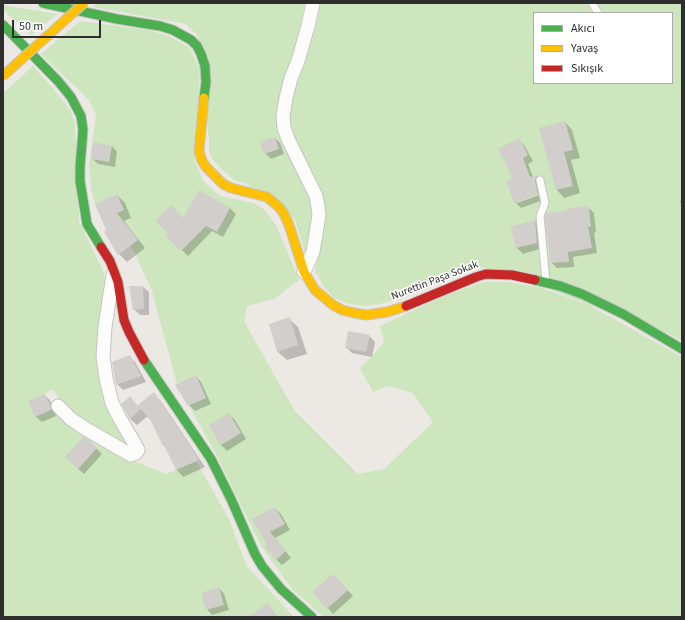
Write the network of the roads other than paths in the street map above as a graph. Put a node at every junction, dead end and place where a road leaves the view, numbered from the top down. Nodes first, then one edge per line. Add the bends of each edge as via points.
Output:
1 (43, 3) edge
2 (84, 3) edge
3 (313, 3) edge
4 (592, 3) edge
5 (597, 12) edge
6 (3, 25) edge
7 (3, 76) edge
8 (540, 180) dead end
9 (114, 271) junction
10 (304, 272) junction
11 (546, 283) junction
12 (682, 349) edge
13 (58, 406) dead end
14 (312, 617) edge

1 - 10 main road, Nurettin Paşa Sokak via 160,26 173,30 197,46 205,66 206,82 199,152 202,161 223,184 267,197 279,207 289,225
2 - 7 main road, bridge
3 - 10 street via 291,78 283,116 288,139 316,196 318,207 313,252
4 - 5 lane
6 - 9 main road via 58,81 77,106 83,130 80,181 87,224
8 - 11 lane via 545,202 540,216
9 - 13 street via 103,357 112,403 138,450 136,454 131,455 86,429
9 - 14 main road via 124,320 146,363 211,459 255,554 280,589
10 - 11 main road, Nurettin Paşa Sokak via 315,290 333,305 342,310 367,315 409,305 486,274 512,275
11 - 12 main road, Nurettin Paşa Sokak via 582,294 607,306

